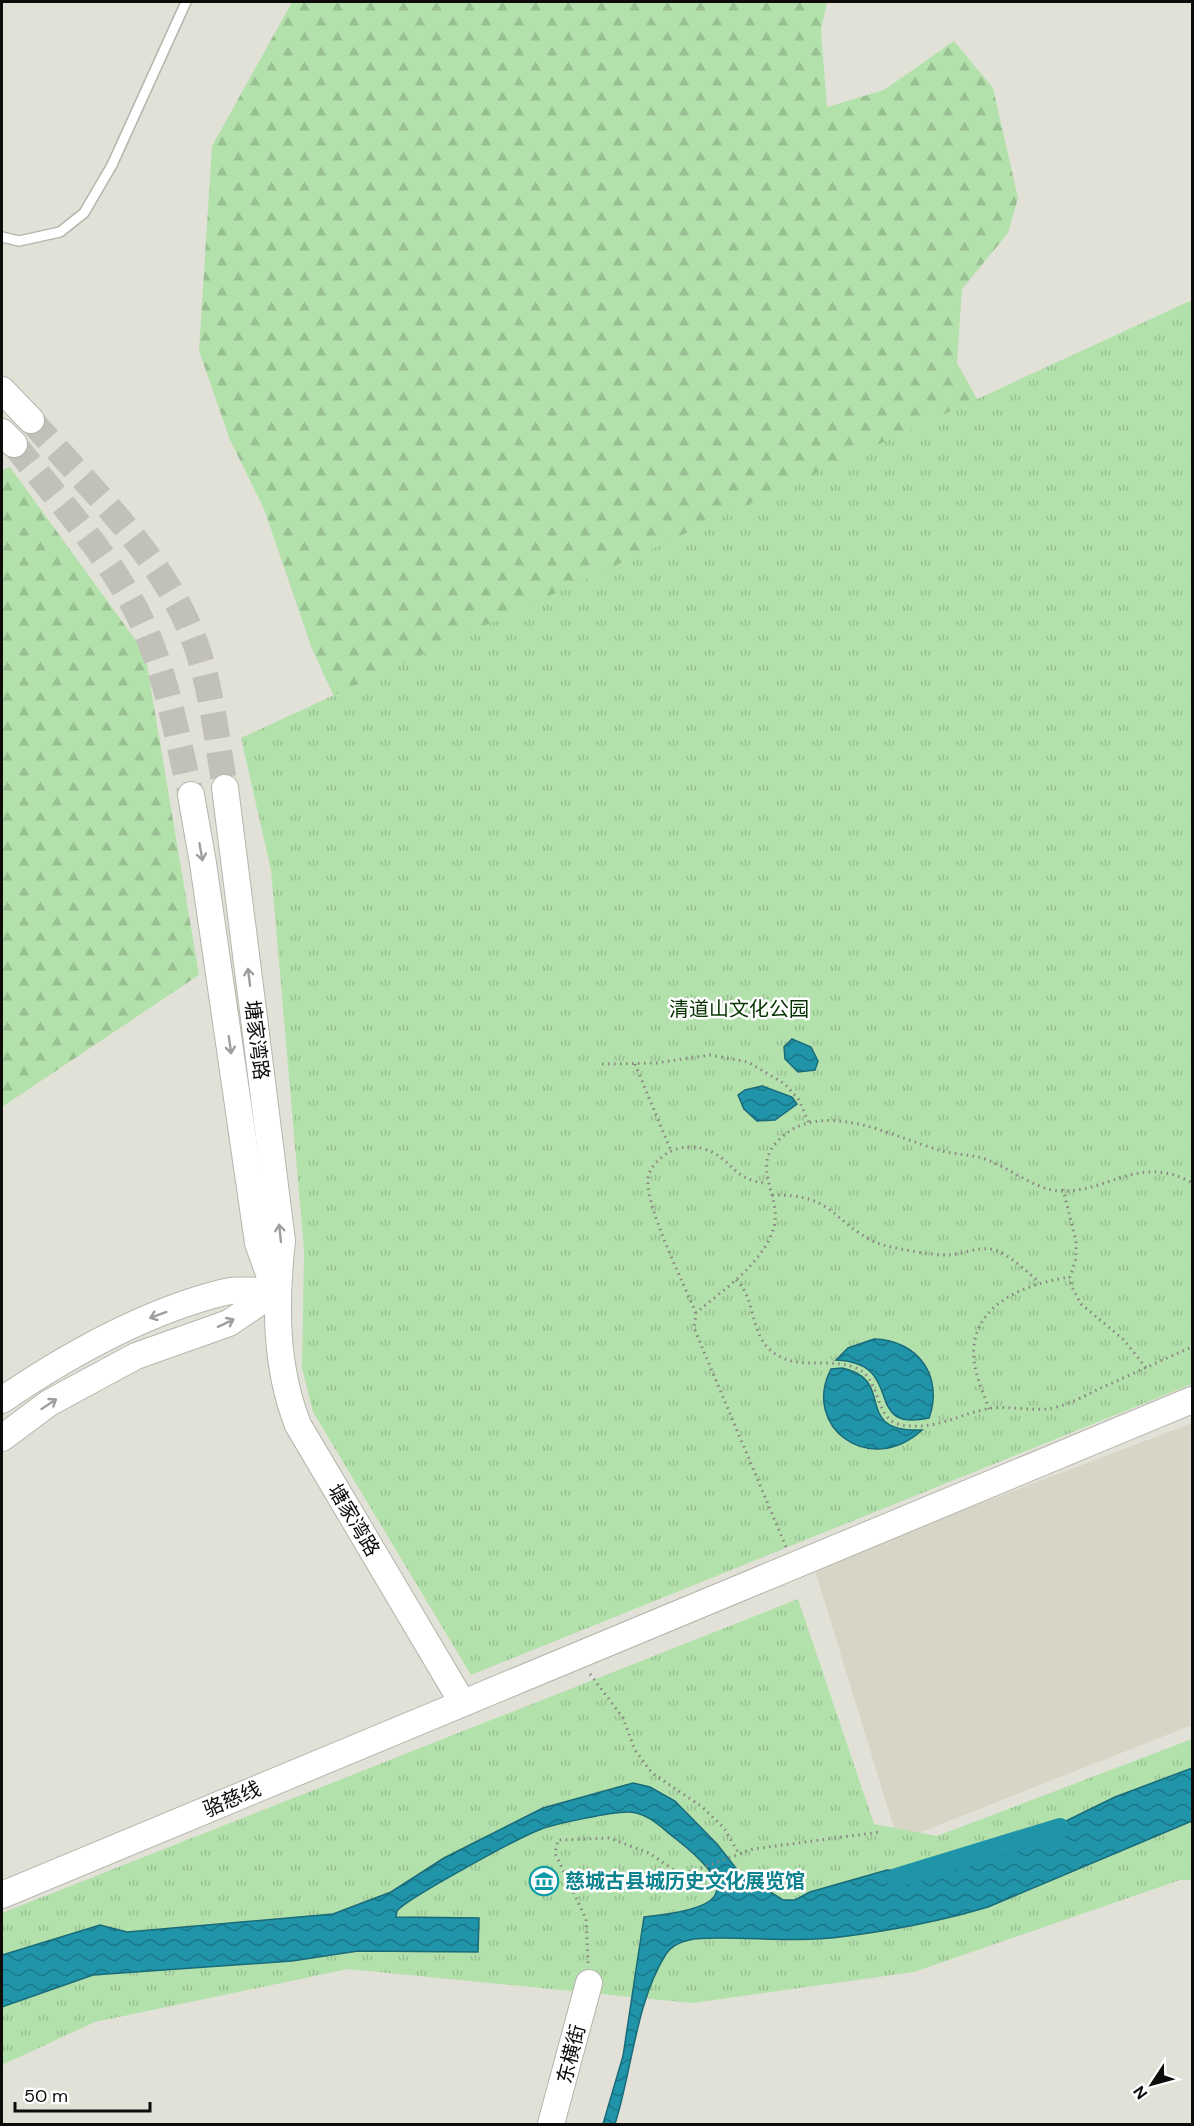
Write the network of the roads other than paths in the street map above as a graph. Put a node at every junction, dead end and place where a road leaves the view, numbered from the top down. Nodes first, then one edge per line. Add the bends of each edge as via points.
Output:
1 (186, 2) edge
2 (2, 237) edge
3 (2, 390) edge
4 (31, 420) tunnel mouth
5 (225, 788) tunnel mouth
6 (191, 795) tunnel mouth
7 (276, 1291) junction
8 (2, 1400) edge
9 (1192, 1401) edge
10 (2, 1438) edge
11 (462, 1702) junction
12 (2, 1895) edge
13 (589, 1983) road end
14 (552, 2124) edge

1 - 2 lane via 112,165 84,213 60,232 19,241
3 - 4 main road
7 -> 5 main road, 塘家湾路 via 282,1241
6 -> 7 main road, 塘家湾路 via 258,1243
7 -> 8 main road via 223,1292 131,1325 36,1376
10 -> 7 main road via 49,1403 136,1356 229,1323
7 - 11 main road, 塘家湾路 via 282,1376 298,1425
9 - 11 main road, 骆慈线
11 - 12 main road, 骆慈线
13 - 14 main road, 东横街

